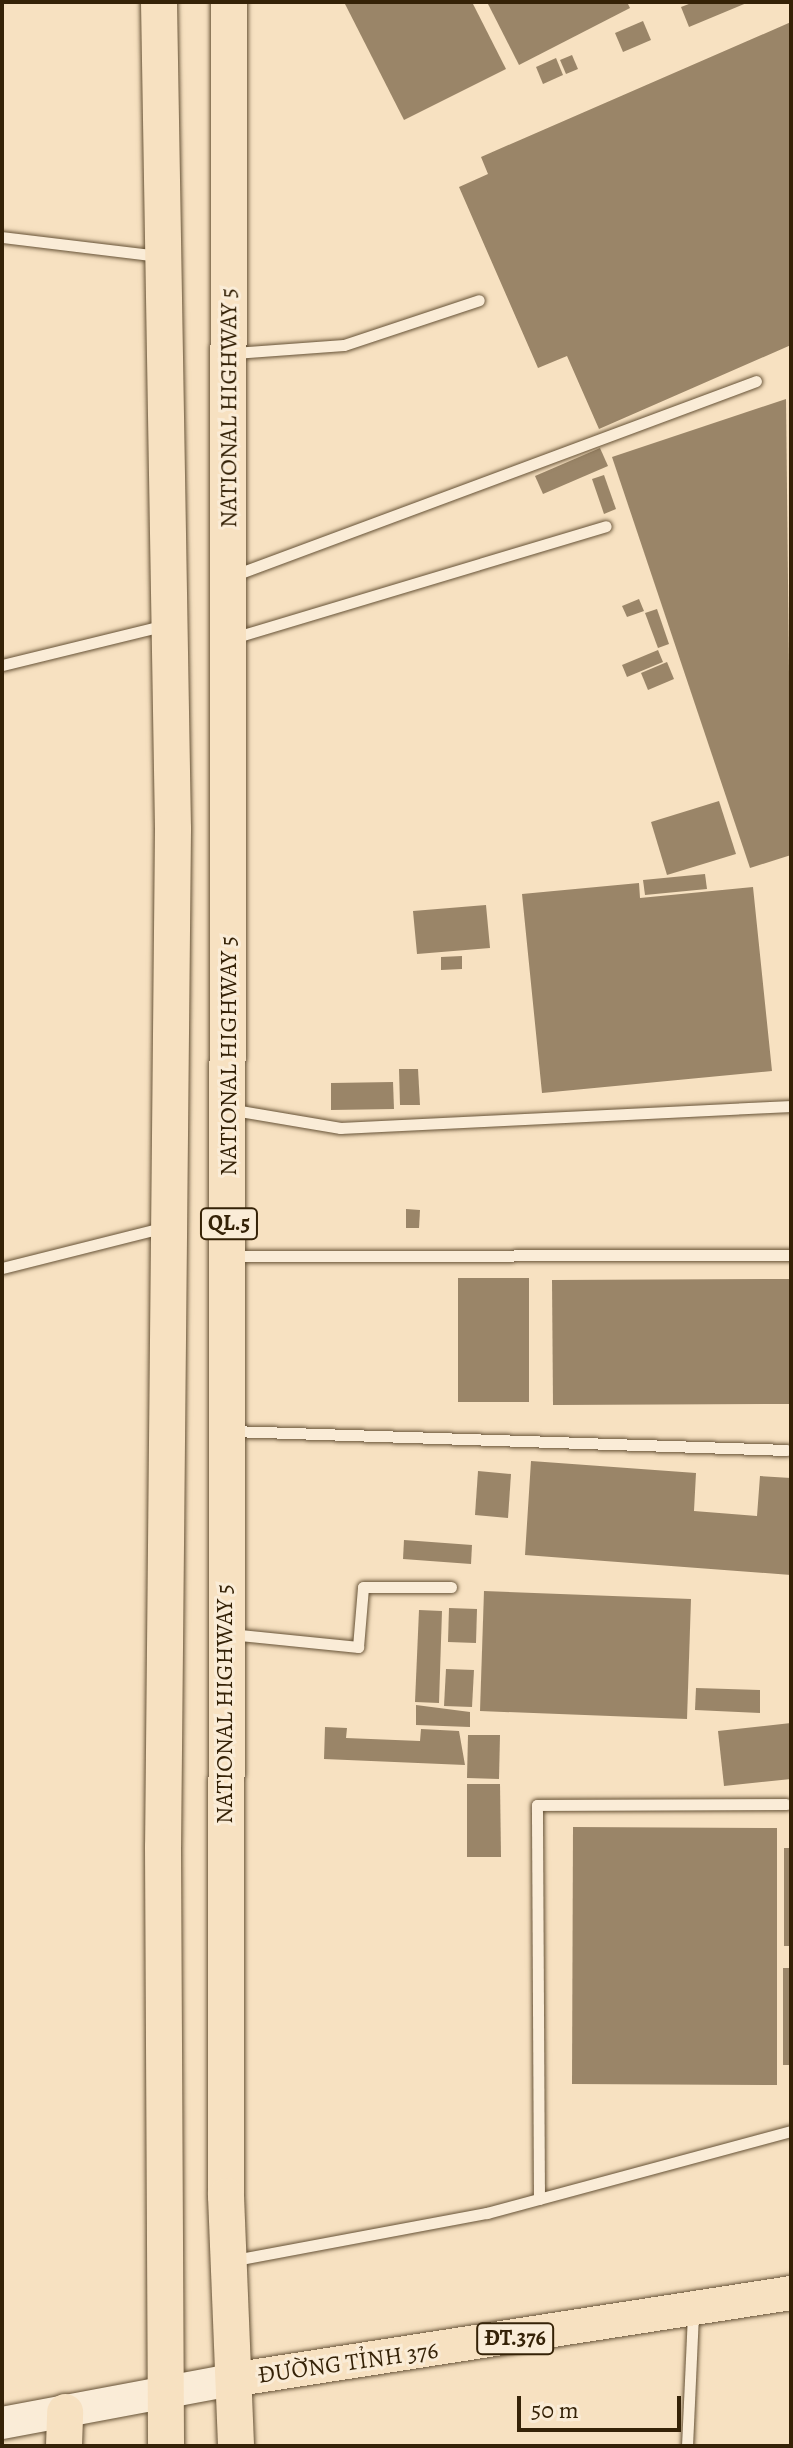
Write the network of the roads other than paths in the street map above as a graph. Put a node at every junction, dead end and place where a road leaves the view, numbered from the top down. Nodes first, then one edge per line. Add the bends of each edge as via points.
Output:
1 (159, 2) edge
2 (229, 2) edge
3 (2, 237) edge
4 (161, 256) junction
5 (479, 300) dead end
6 (230, 353) junction
7 (756, 381) dead end
8 (606, 526) dead end
9 (229, 577) junction
10 (170, 624) junction
11 (232, 638) junction
12 (2, 665) edge
13 (791, 1106) edge
14 (231, 1109) junction
15 (173, 1225) junction
16 (791, 1255) edge
17 (229, 1256) junction
18 (2, 1268) edge
19 (224, 1431) junction
20 (787, 1450) dead end
21 (451, 1587) dead end
22 (225, 1634) junction
23 (786, 1804) dead end
24 (791, 2131) edge
25 (539, 2199) junction
26 (233, 2260) junction
27 (791, 2293) edge
28 (693, 2313) junction
29 (238, 2379) junction
30 (166, 2396) junction
31 (2, 2423) edge
32 (65, 2429) edge
33 (166, 2446) edge
34 (236, 2446) edge
35 (687, 2446) edge

1 - 4 highway, QL.5
2 - 6 highway, NATIONAL HIGHWAY 5 / QL.5
3 - 4 lane
4 - 10 highway, QL.5
5 - 6 lane via 344,345
6 - 9 highway, NATIONAL HIGHWAY 5 / QL.5
7 - 9 lane
8 - 11 lane
9 - 11 highway, NATIONAL HIGHWAY 5 / QL.5
10 - 12 lane
10 - 15 highway, QL.5
11 - 14 highway, NATIONAL HIGHWAY 5 / QL.5 via 226,721
13 - 14 lane via 340,1128
14 - 17 highway, NATIONAL HIGHWAY 5 / QL.5
15 - 18 lane
15 - 30 highway, QL.5 via 163,1847
16 - 17 lane
17 - 19 highway, NATIONAL HIGHWAY 5 / QL.5
19 - 20 lane
19 - 22 highway, NATIONAL HIGHWAY 5 / QL.5
21 - 22 lane via 363,1587 358,1647
22 - 26 highway, NATIONAL HIGHWAY 5 / QL.5 via 226,2196
23 - 25 lane via 537,1805
24 - 25 lane
25 - 26 lane
26 - 29 highway, NATIONAL HIGHWAY 5 / QL.5
27 - 28 main road, ĐƯỜNG TỈNH 376 / ĐT.376
28 - 29 main road, ĐƯỜNG TỈNH 376 / ĐT.376
28 - 35 lane
29 - 30 main road
29 - 34 highway, NATIONAL HIGHWAY 5 / QL.5
30 - 32 main road
30 - 33 highway, QL.5
31 - 32 main road

